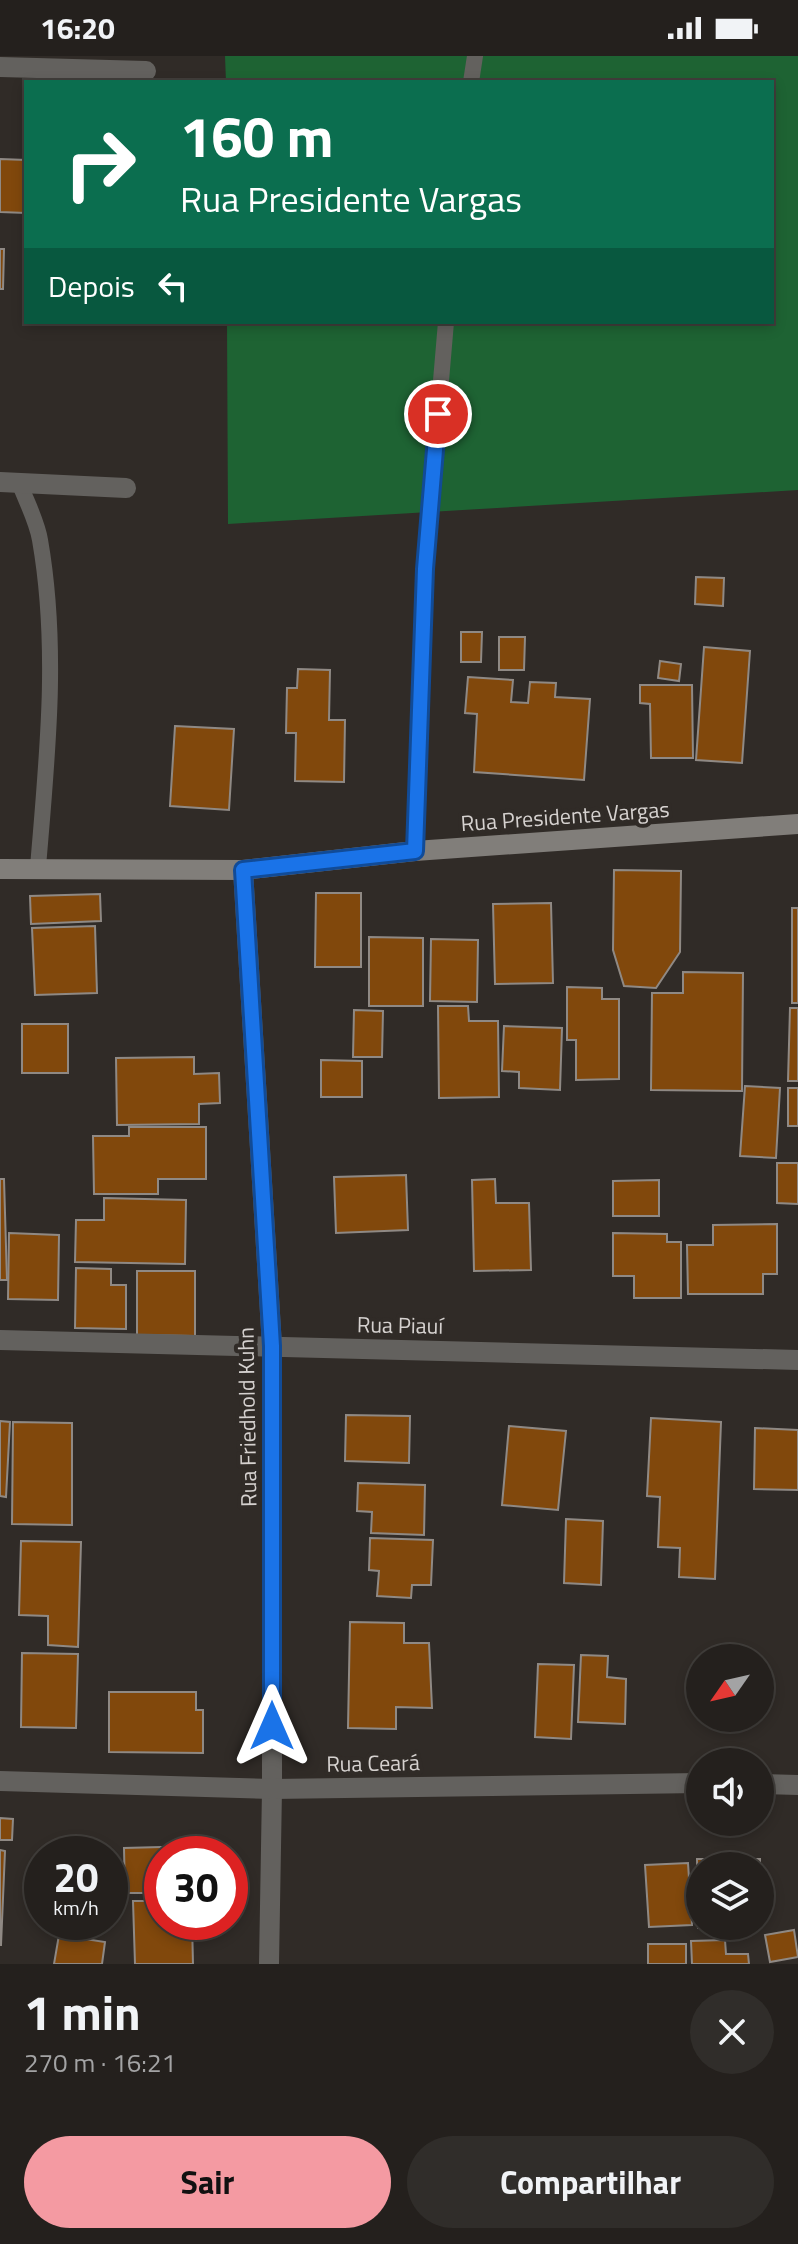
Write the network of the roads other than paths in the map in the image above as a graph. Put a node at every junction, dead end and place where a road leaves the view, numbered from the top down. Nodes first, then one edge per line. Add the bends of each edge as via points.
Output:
1 (475, 56) edge
2 (0, 67) edge
3 (146, 71) dead end
4 (471, 80) edge
5 (446, 324) edge
6 (10, 482) edge
7 (126, 488) dead end
8 (798, 824) edge
9 (415, 851) junction
10 (38, 867) junction
11 (0, 869) edge
12 (243, 870) junction
13 (0, 1340) edge
14 (272, 1346) junction
15 (798, 1360) edge
16 (0, 1781) edge
17 (686, 1783) edge
18 (774, 1784) edge
19 (798, 1785) edge
20 (272, 1789) junction
21 (269, 1964) edge

1 - 4 lane
2 - 3 street
5 - 9 lane via 425,569
6 - 7 street
6 - 10 lane via 40,537 47,607 51,704
8 - 9 main road, Rua Presidente Vargas
9 - 12 main road, Rua Presidente Vargas
10 - 11 main road, Rua Presidente Vargas
10 - 12 main road, Rua Presidente Vargas
12 - 14 street, Rua Friedhold Kuhn
13 - 14 street, Rua Piauí
14 - 15 street, Rua Piauí
14 - 20 street, Rua Friedhold Kuhn
16 - 20 street, Rua Ceará
17 - 20 street, Rua Ceará
18 - 19 street
20 - 21 street, Rua Friedhold Kuhn

